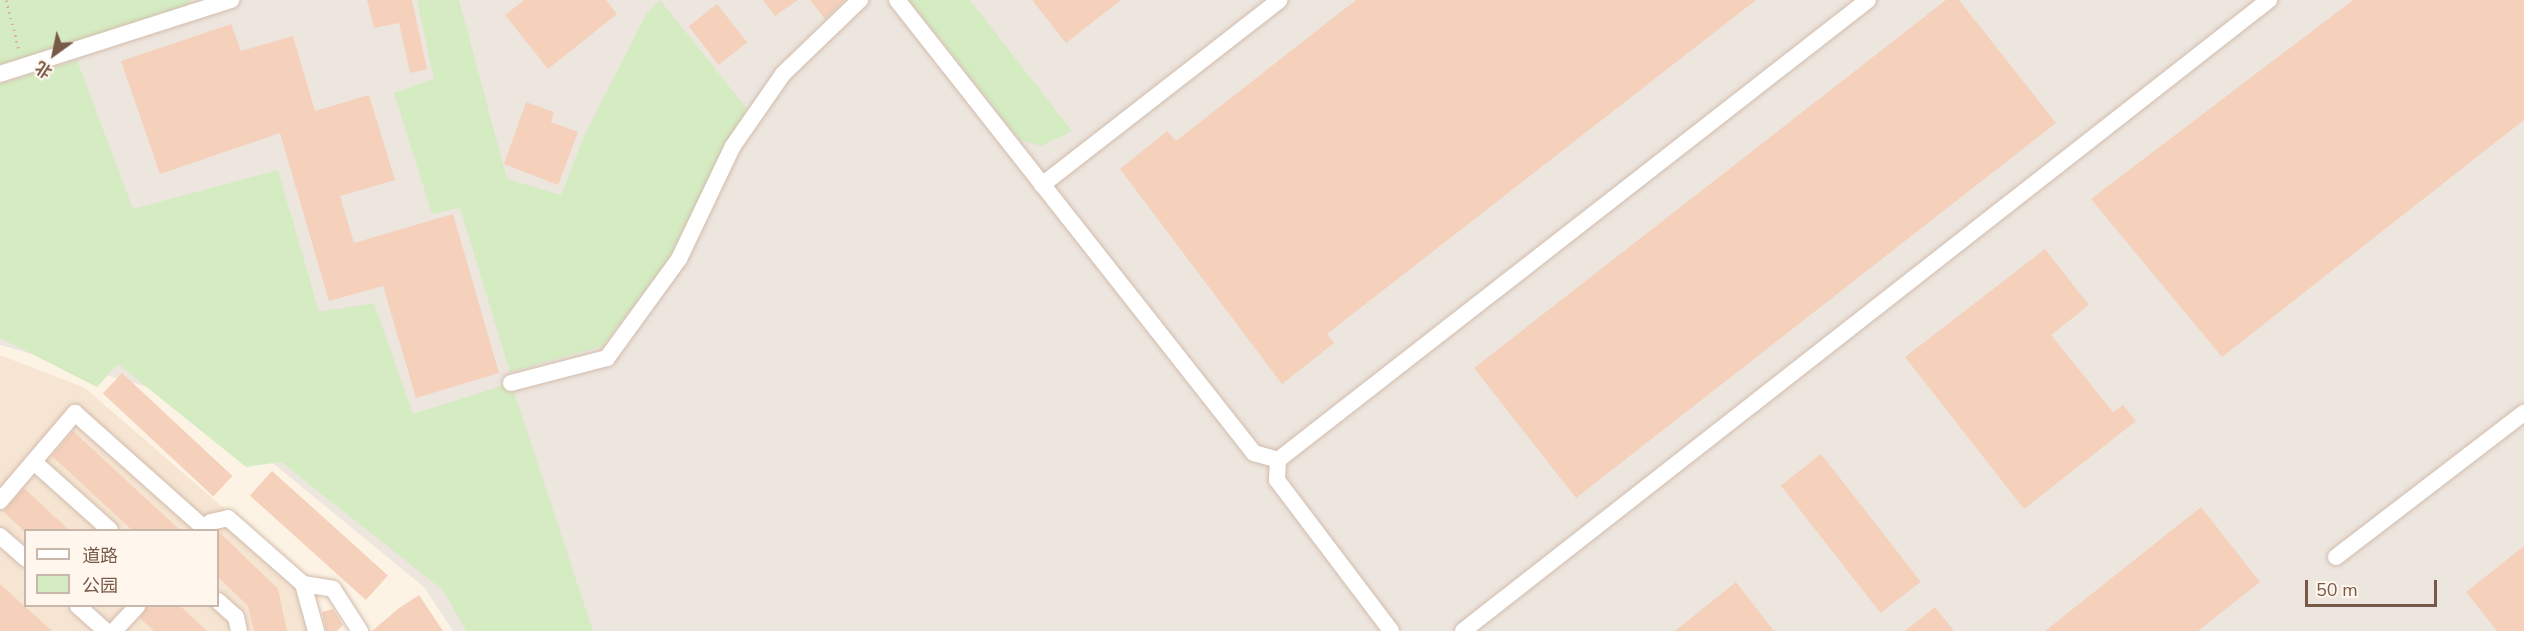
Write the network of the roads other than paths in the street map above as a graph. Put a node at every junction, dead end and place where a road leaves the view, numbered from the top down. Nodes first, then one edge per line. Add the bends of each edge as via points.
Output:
1 (231, 0) edge
2 (860, 0) edge
3 (897, 0) edge
4 (1280, 0) edge
5 (1868, 0) edge
6 (2269, 0) edge
7 (0, 74) edge
8 (1042, 185) junction
9 (511, 383) dead end
10 (2524, 413) edge
11 (1278, 460) junction
12 (34, 462) junction
13 (0, 501) edge
14 (108, 529) edge
15 (203, 529) edge
16 (205, 529) edge
17 (0, 536) edge
18 (24, 557) edge
19 (2336, 557) dead end
20 (303, 584) junction
21 (219, 602) edge
22 (80, 607) edge
23 (135, 607) edge
24 (116, 630) edge
25 (239, 631) edge
26 (316, 631) edge
27 (360, 631) edge
28 (1391, 631) edge
29 (1463, 631) edge

1 - 7 lane
2 - 9 lane via 783,74 733,146 679,259 607,358
3 - 8 lane
4 - 8 lane
5 - 11 lane
6 - 29 lane
8 - 11 lane via 1254,453
10 - 19 lane
11 - 28 lane via 1277,480
12 - 13 lane
12 - 14 lane
12 - 15 lane via 75,413
16 - 20 lane via 211,522 228,518
17 - 18 lane
20 - 26 lane
20 - 27 lane via 333,589
21 - 25 lane via 236,617
22 - 24 lane
23 - 24 lane

